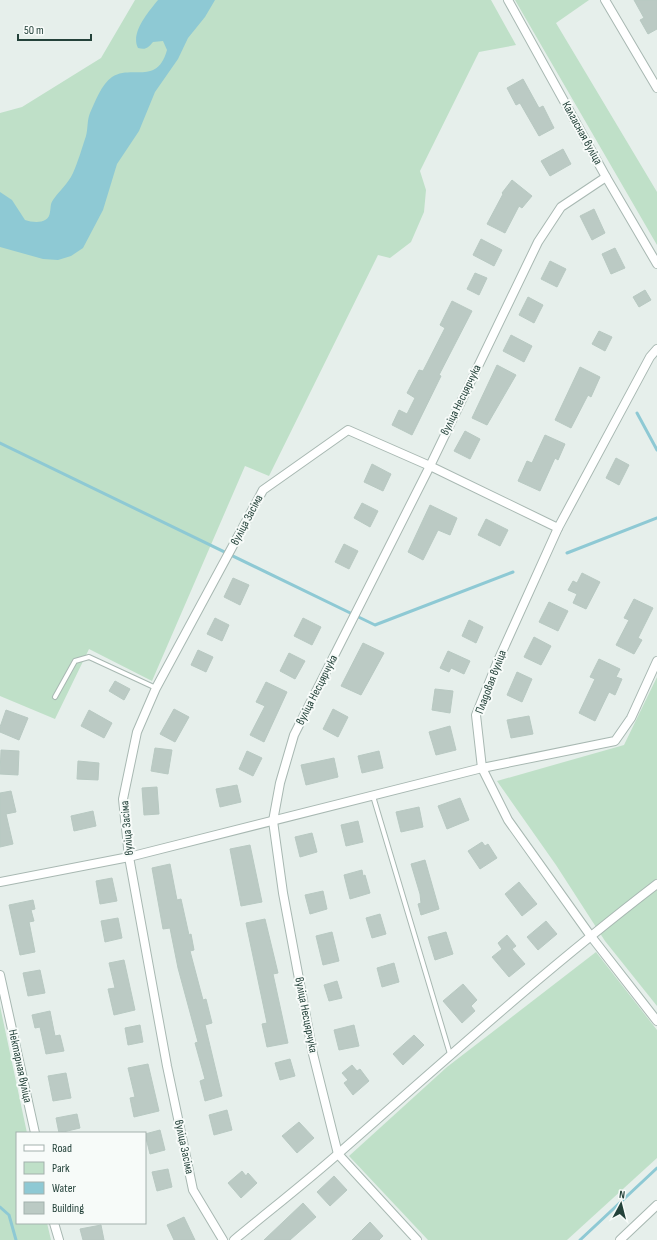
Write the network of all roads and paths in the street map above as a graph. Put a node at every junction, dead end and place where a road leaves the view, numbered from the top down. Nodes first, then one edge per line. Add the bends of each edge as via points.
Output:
1 (508, 0) edge
2 (605, 0) edge
3 (657, 88) edge
4 (606, 177) junction
5 (657, 264) edge
6 (657, 349) edge
7 (430, 466) junction
8 (558, 528) junction
9 (657, 661) edge
10 (156, 688) junction
11 (55, 696) dead end
12 (482, 768) junction
13 (373, 796) junction
14 (273, 821) junction
15 (129, 857) junction
16 (0, 882) edge
17 (657, 884) edge
18 (590, 936) junction
19 (0, 975) edge
20 (657, 1021) edge
21 (450, 1054) junction
22 (35, 1132) edge
23 (338, 1154) junction
24 (657, 1205) edge
25 (54, 1224) edge
26 (59, 1240) edge
27 (223, 1240) edge
28 (234, 1240) edge
29 (416, 1240) edge
30 (620, 1240) edge

1 - 4 street, Калгасная вуліца
2 - 3 street
4 - 5 street, Калгасная вуліца
4 - 7 street, вуліца Несцярчука via 561,208 538,242
6 - 8 street, Пладовая вуліца via 650,357
7 - 8 street
7 - 10 street, вуліца Засіма via 348,430 263,490
7 - 14 street, вуліца Несцярчука via 294,735 280,783
8 - 12 street, Пладовая вуліца via 476,715
9 - 12 street via 631,718 615,741
10 - 11 lane via 89,657 74,661
10 - 15 street, вуліца Засіма via 137,732 123,799
12 - 13 street
12 - 18 street, Пладовая вуліца via 508,820
13 - 14 street
13 - 21 lane
14 - 15 street
14 - 23 street, вуліца Несцярчука via 283,893 313,1054
15 - 16 street
15 - 27 street, вуліца Засіма via 167,1066 193,1190
17 - 18 street
18 - 20 street, Пладовая вуліца
18 - 21 street
19 - 22 street, Нектарная вуліца
21 - 23 street
23 - 28 street
23 - 29 street, вуліца Несцярчука
24 - 30 street
25 - 26 street

